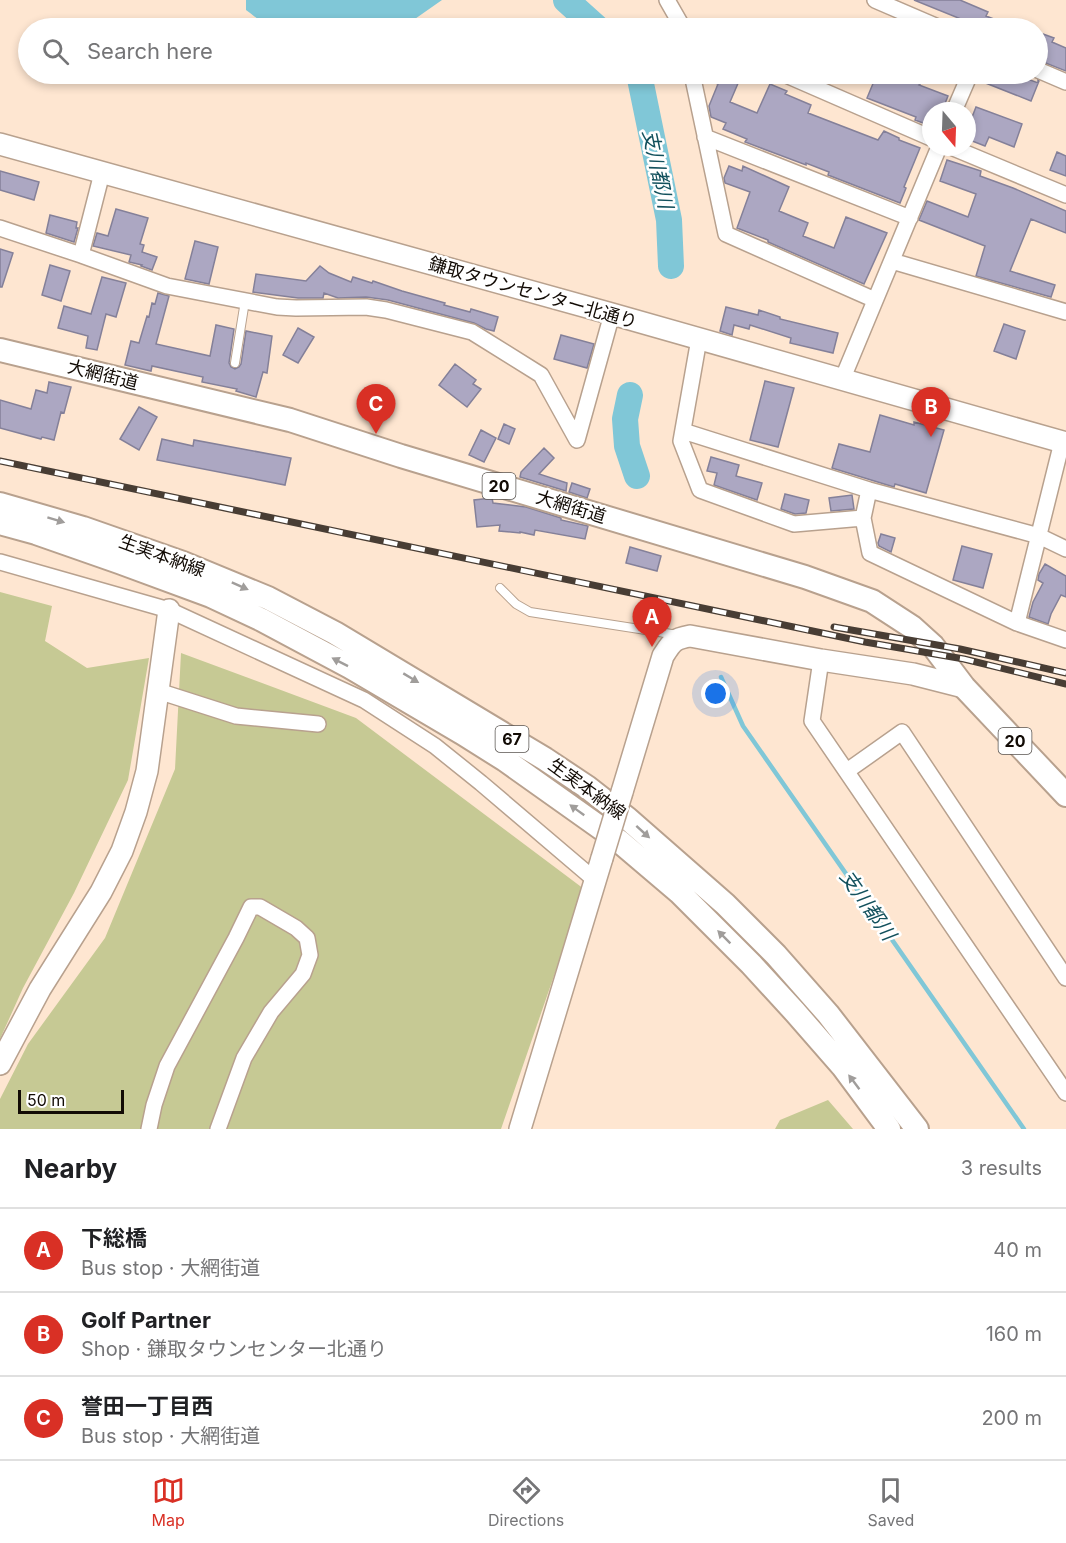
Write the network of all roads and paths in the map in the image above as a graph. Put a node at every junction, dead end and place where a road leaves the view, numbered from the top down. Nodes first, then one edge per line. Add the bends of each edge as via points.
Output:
1 (667, 0) edge
2 (875, 0) edge
3 (677, 18) edge
4 (917, 18) edge
5 (1048, 74) edge
6 (1066, 82) edge
7 (694, 84) edge
8 (807, 84) edge
9 (966, 84) edge
10 (958, 102) edge
11 (922, 134) edge
12 (705, 137) junction
13 (0, 144) edge
14 (935, 156) edge
15 (973, 156) edge
16 (102, 173) junction
17 (1066, 195) edge
18 (910, 218) junction
19 (0, 228) edge
20 (81, 255) junction
21 (892, 261) junction
22 (875, 300) junction
23 (245, 301) junction
24 (1066, 312) edge
25 (612, 314) junction
26 (699, 339) junction
27 (0, 350) edge
28 (235, 363) dead end
29 (842, 380) junction
30 (683, 431) junction
31 (1064, 442) edge
32 (869, 490) junction
33 (0, 504) edge
34 (863, 518) junction
35 (0, 523) edge
36 (1039, 536) junction
37 (1066, 549) edge
38 (0, 562) edge
39 (500, 588) dead end
40 (169, 610) junction
41 (1017, 623) junction
42 (690, 636) junction
43 (1066, 640) edge
44 (821, 660) junction
45 (964, 687) junction
46 (158, 691) junction
47 (318, 724) dead end
48 (847, 771) junction
49 (1066, 795) edge
50 (595, 880) junction
51 (1066, 978) edge
52 (0, 1064) edge
53 (1066, 1093) edge
54 (148, 1129) edge
55 (218, 1129) edge
56 (520, 1129) edge
57 (890, 1129) edge
58 (916, 1129) edge

1 - 3 street
2 - 4 street
5 - 6 street
7 - 12 street
8 - 11 street
9 - 10 street
12 - 18 street
12 - 22 street via 726,234
13 - 16 street, 鎌取タウンセンター北通り
14 - 18 street
15 - 17 street
16 - 20 street
16 - 25 street, 鎌取タウンセンター北通り
18 - 21 street
19 - 20 street
20 - 23 street via 168,286
21 - 22 street
21 - 24 street
22 - 29 street
23 - 25 street via 296,308 366,307 472,332 541,375 577,440
23 - 28 lane
25 - 26 street, 鎌取タウンセンター北通り
26 - 29 street, 鎌取タウンセンター北通り
26 - 30 street
27 - 45 main road, 大網街道 / 20 via 290,420 843,590 872,601 912,627 933,646
29 - 31 street, 鎌取タウンセンター北通り
30 - 32 street
30 - 34 street via 681,441 700,490 794,524
31 - 36 street
32 - 34 street
32 - 36 street
33 -> 58 main road, 生実本納線 / 67 via 183,563 268,598 335,633 587,787 725,904 776,955 828,1014
34 - 41 street via 870,553
57 -> 35 main road, 生実本納線 / 67 via 795,1012 679,892 619,841 505,760 350,667 211,596
36 - 37 street
36 - 41 street
38 - 40 street
39 - 42 lane via 530,612
40 - 46 street
40 - 50 street via 364,700 435,746
41 - 43 street
42 - 44 street
42 - 50 street, bridge via 671,643 663,656
44 - 45 street via 913,674
44 - 48 street via 812,721
45 - 49 main road, 大網街道 / 20
46 - 47 street via 236,716
46 - 52 street via 147,771 122,851
48 - 51 street via 902,732
48 - 53 street
50 - 56 street
54 - 55 street via 167,1066 250,907 260,907 296,927 307,938 310,955 303,974 271,1012 244,1058

